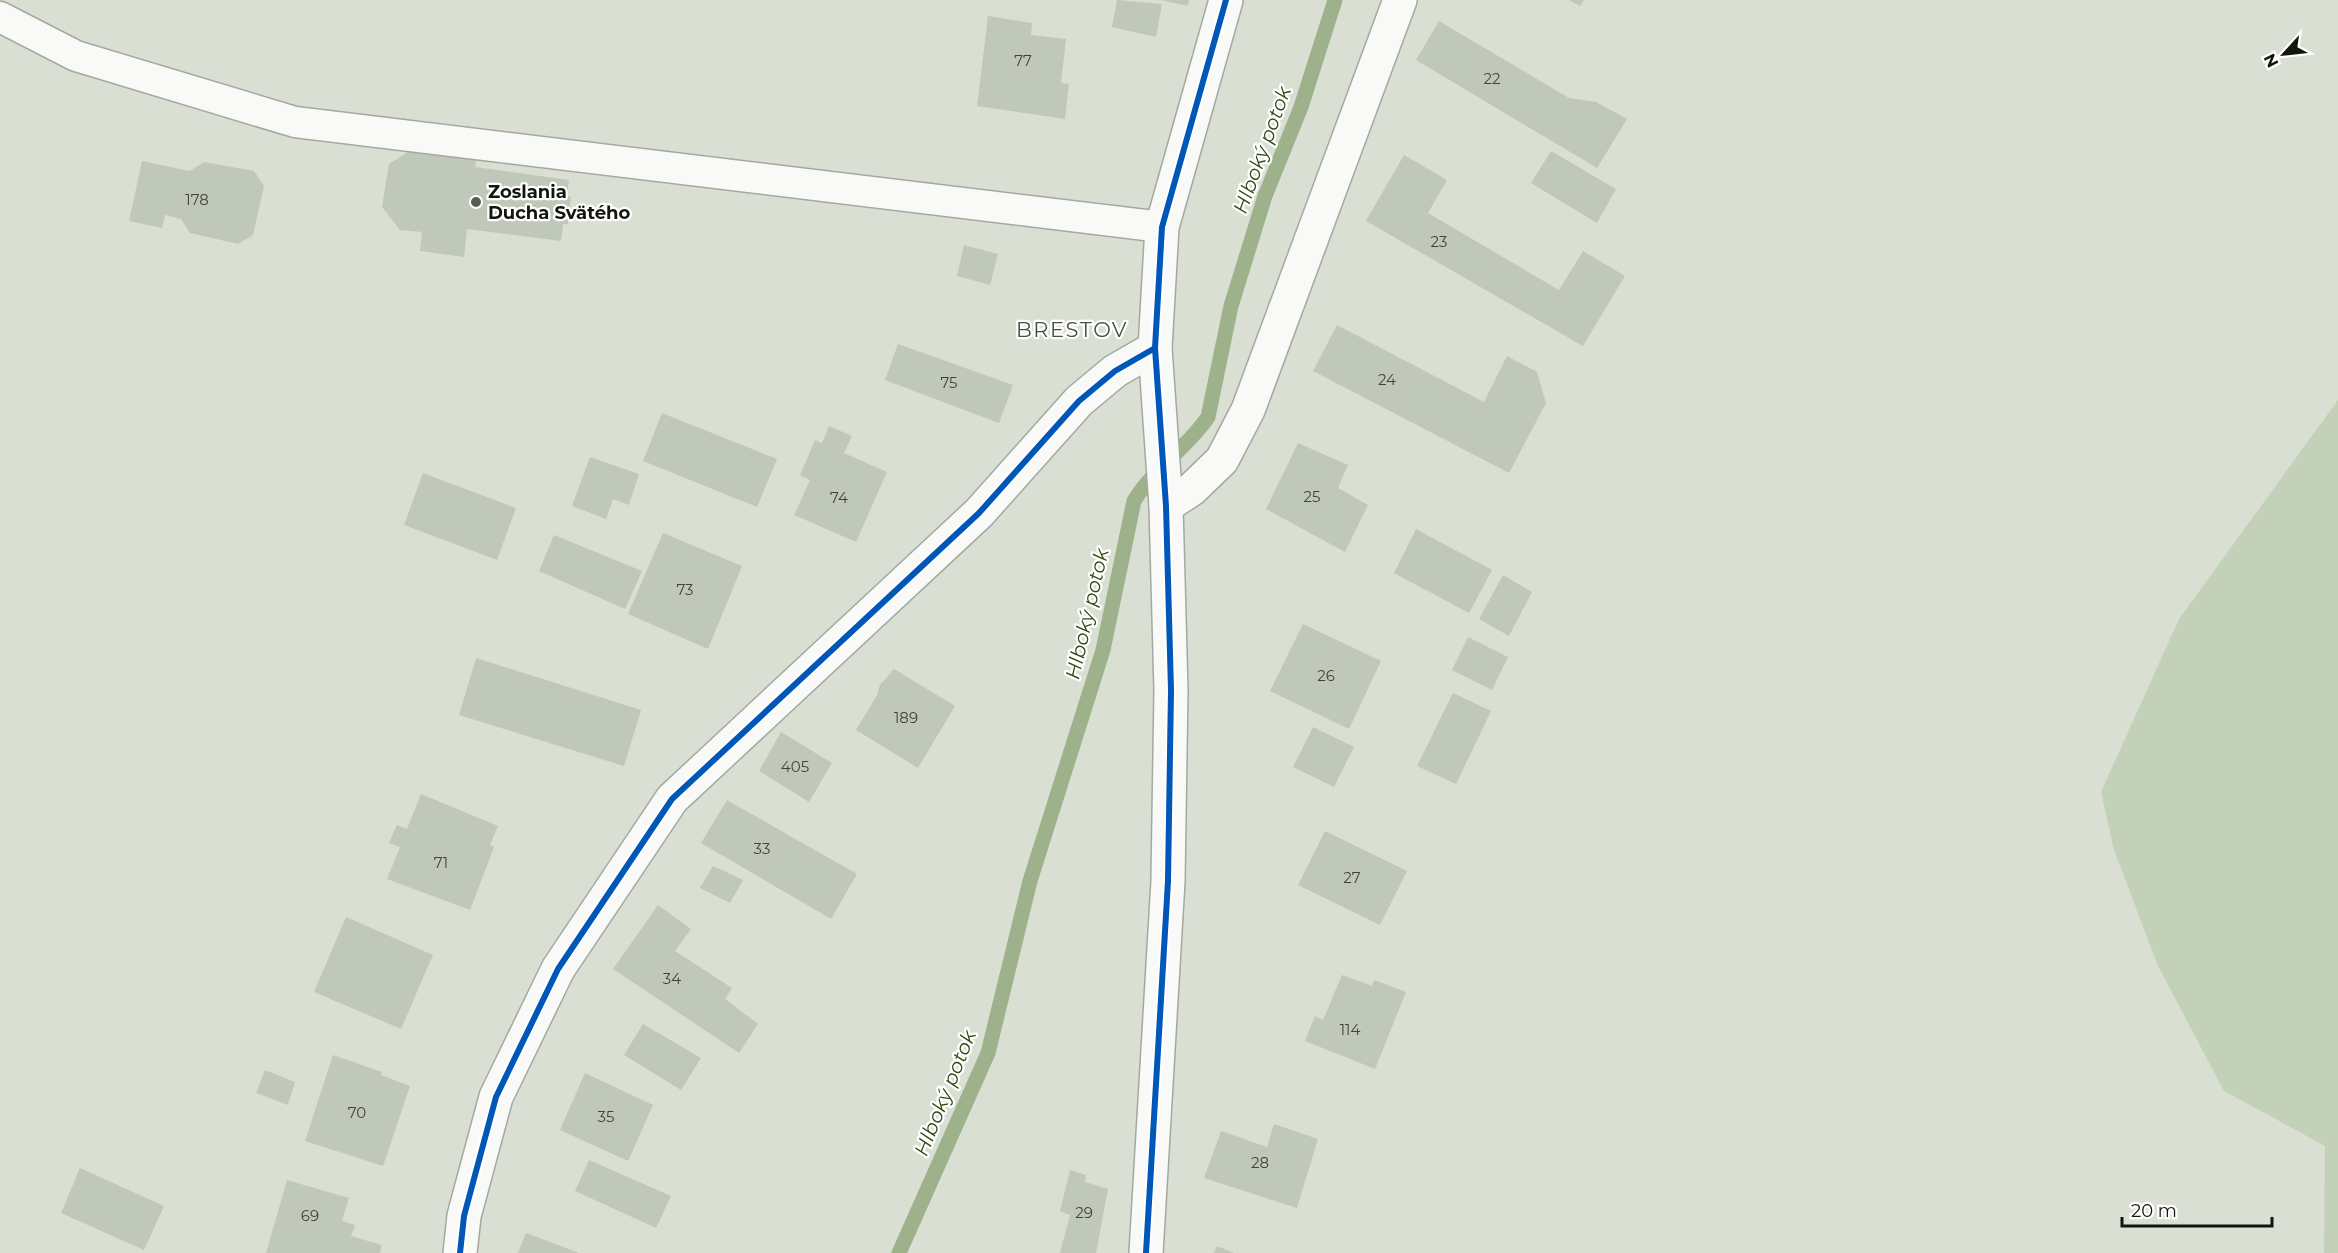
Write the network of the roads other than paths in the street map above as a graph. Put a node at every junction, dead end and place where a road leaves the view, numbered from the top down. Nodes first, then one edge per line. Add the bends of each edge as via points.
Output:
1 (1226, 0) edge
2 (1400, 0) edge
3 (0, 17) edge
4 (1162, 227) junction
5 (1155, 356) junction
6 (1166, 506) junction
7 (460, 1253) edge
8 (1146, 1253) edge

1 - 4 street
2 - 6 street via 1248,410 1222,460 1192,489
3 - 4 lane via 76,56 295,122
4 - 5 street
5 - 6 street
5 - 7 street via 1115,371 1078,401 979,513 672,799 558,969 496,1097 464,1216
6 - 8 street via 1171,690 1168,880

